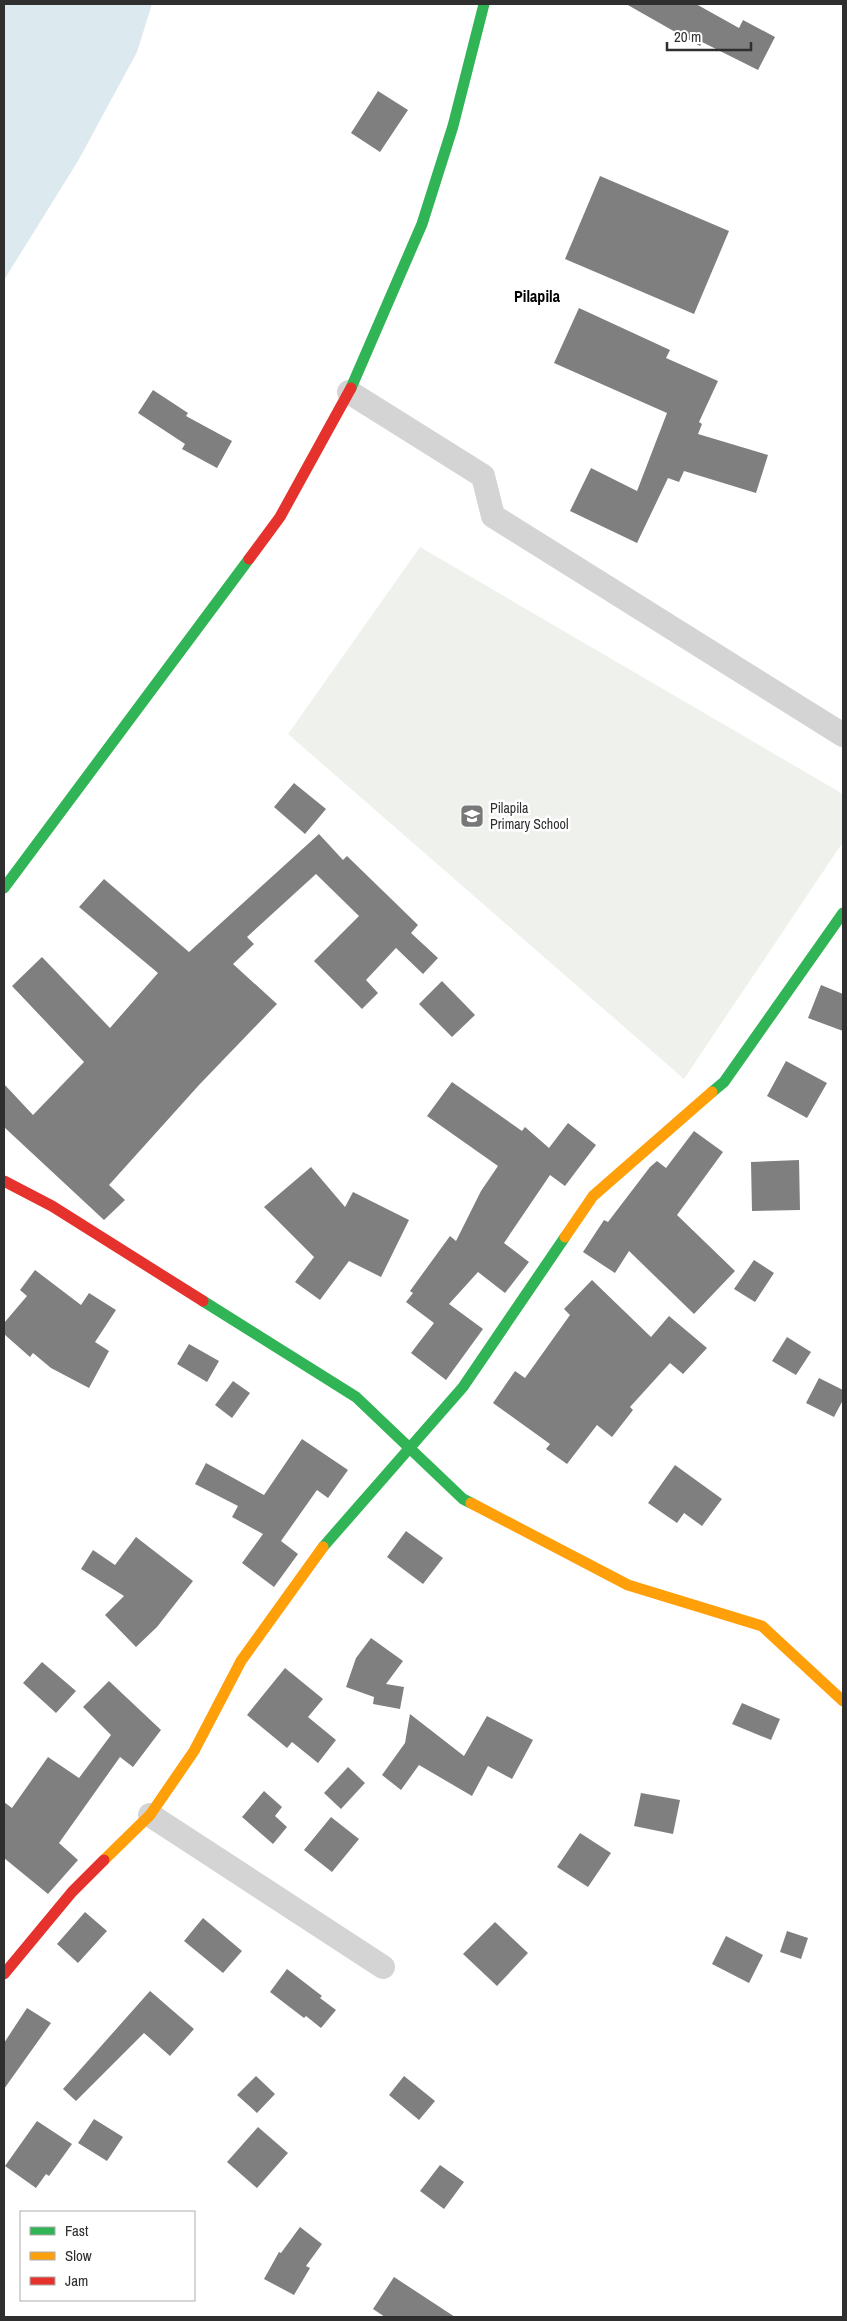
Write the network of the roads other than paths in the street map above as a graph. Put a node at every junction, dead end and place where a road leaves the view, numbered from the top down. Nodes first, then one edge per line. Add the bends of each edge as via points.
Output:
1 (484, 4) edge
2 (349, 392) junction
3 (843, 735) edge
4 (4, 888) edge
5 (843, 913) edge
6 (4, 1181) edge
7 (411, 1449) junction
8 (843, 1701) edge
9 (150, 1815) junction
10 (383, 1967) dead end
11 (4, 1974) edge

1 - 2 street via 453,126 422,224
2 - 3 street via 483,476 493,516
2 - 4 street via 280,517
5 - 7 street via 724,1082 593,1196 463,1387
6 - 7 street via 52,1206 356,1397
7 - 8 street via 463,1499 628,1585 762,1626
7 - 9 street via 321,1549 241,1661 194,1751
9 - 10 street
9 - 11 street via 72,1892

